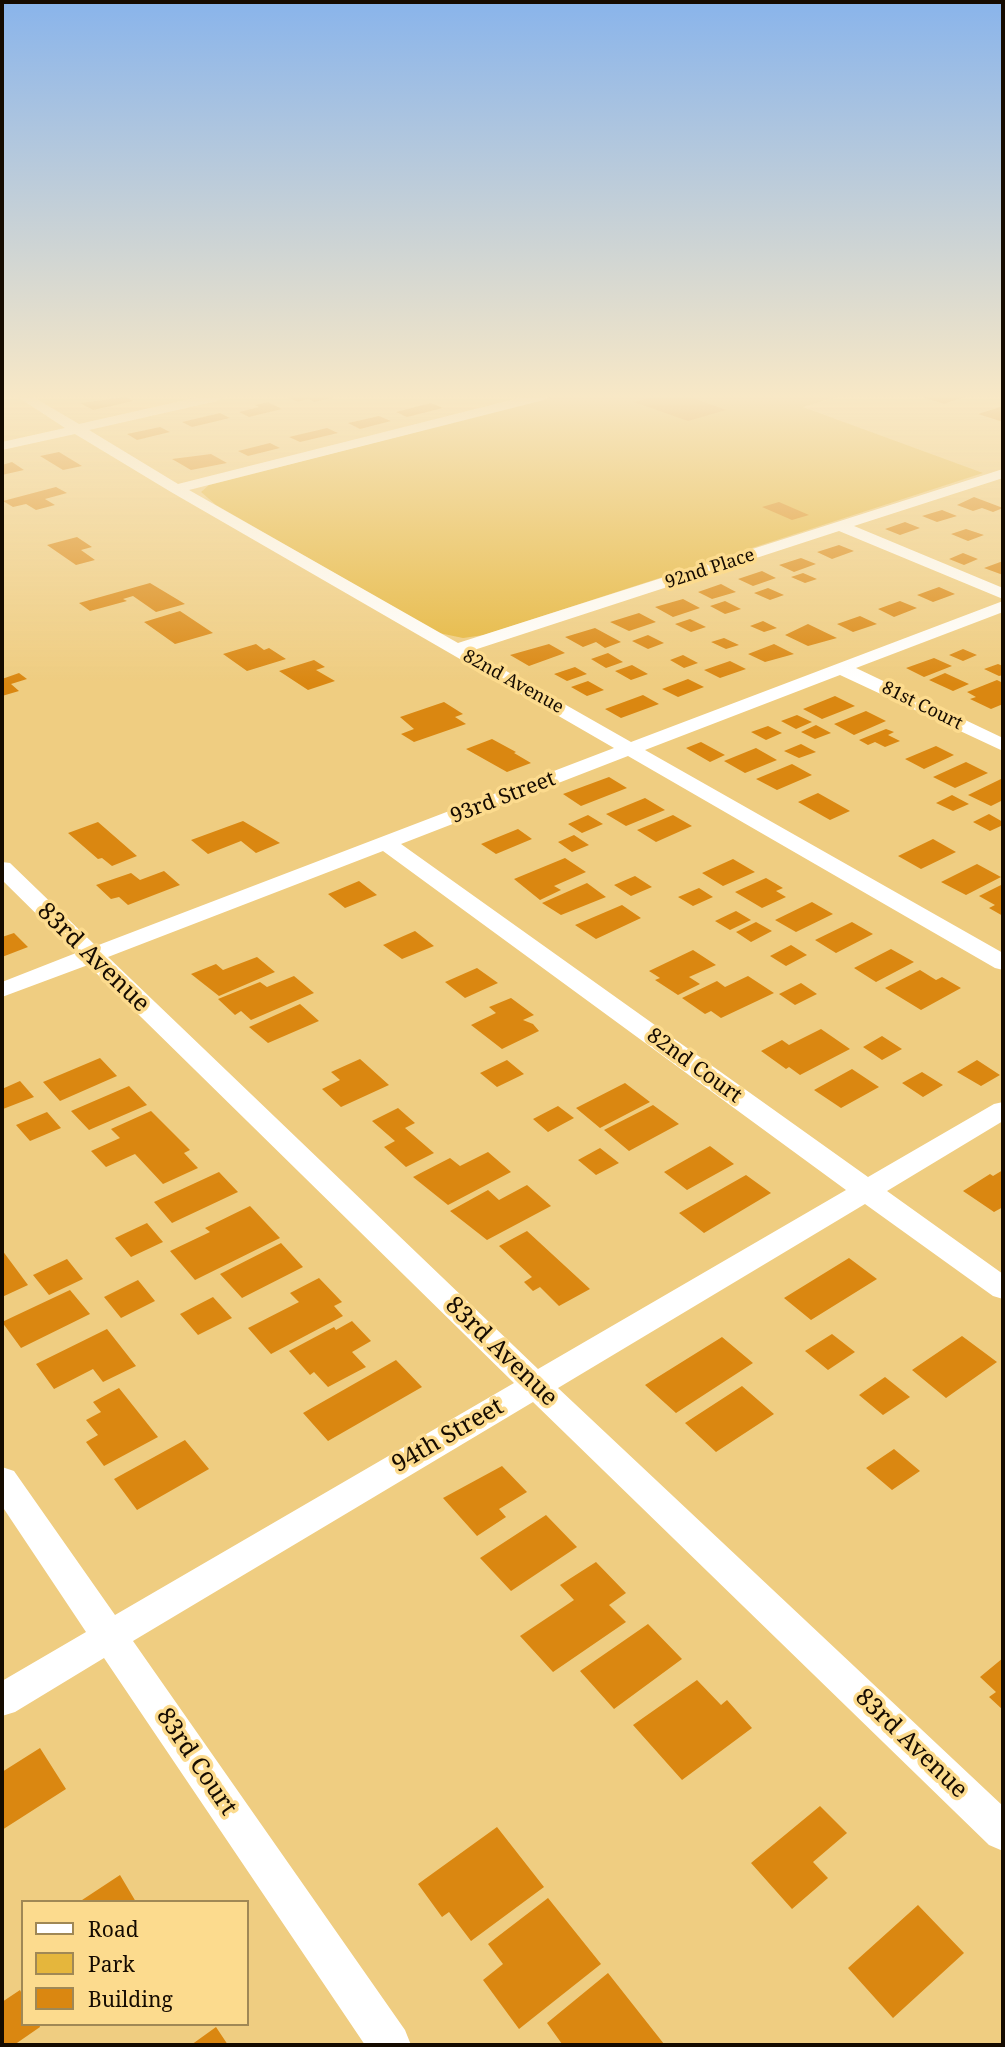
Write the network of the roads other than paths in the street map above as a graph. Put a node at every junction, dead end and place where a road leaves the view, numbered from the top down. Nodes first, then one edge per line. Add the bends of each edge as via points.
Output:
1 (182, 493) edge
2 (943, 493) edge
3 (843, 527) junction
4 (1003, 594) edge
5 (1003, 606) edge
6 (456, 650) junction
7 (841, 668) junction
8 (1003, 745) edge
9 (631, 748) junction
10 (385, 843) junction
11 (2, 868) edge
12 (91, 956) junction
13 (1003, 963) edge
14 (2, 990) edge
15 (1003, 1110) edge
16 (868, 1192) junction
17 (1003, 1289) edge
18 (535, 1385) junction
19 (2, 1479) edge
20 (108, 1635) junction
21 (2, 1700) edge
22 (1003, 1832) edge
23 (390, 2045) edge

1 - 6 street, 82nd Avenue
2 - 3 street, 92nd Place
3 - 4 street
3 - 6 street, 92nd Place
5 - 7 street, 93rd Street
6 - 9 street, 82nd Avenue
7 - 8 street, 81st Court
7 - 9 street, 93rd Street
9 - 10 street, 93rd Street
9 - 13 street, 82nd Avenue
10 - 12 street, 93rd Street
10 - 16 street, 82nd Court
11 - 12 street, 83rd Avenue
12 - 14 street, 93rd Street
12 - 18 street, 83rd Avenue
15 - 16 street, 94th Street
16 - 17 street, 82nd Court
16 - 18 street, 94th Street
18 - 20 street, 94th Street
18 - 22 street, 83rd Avenue
19 - 20 street, 83rd Court
20 - 21 street, 94th Street
20 - 23 street, 83rd Court

